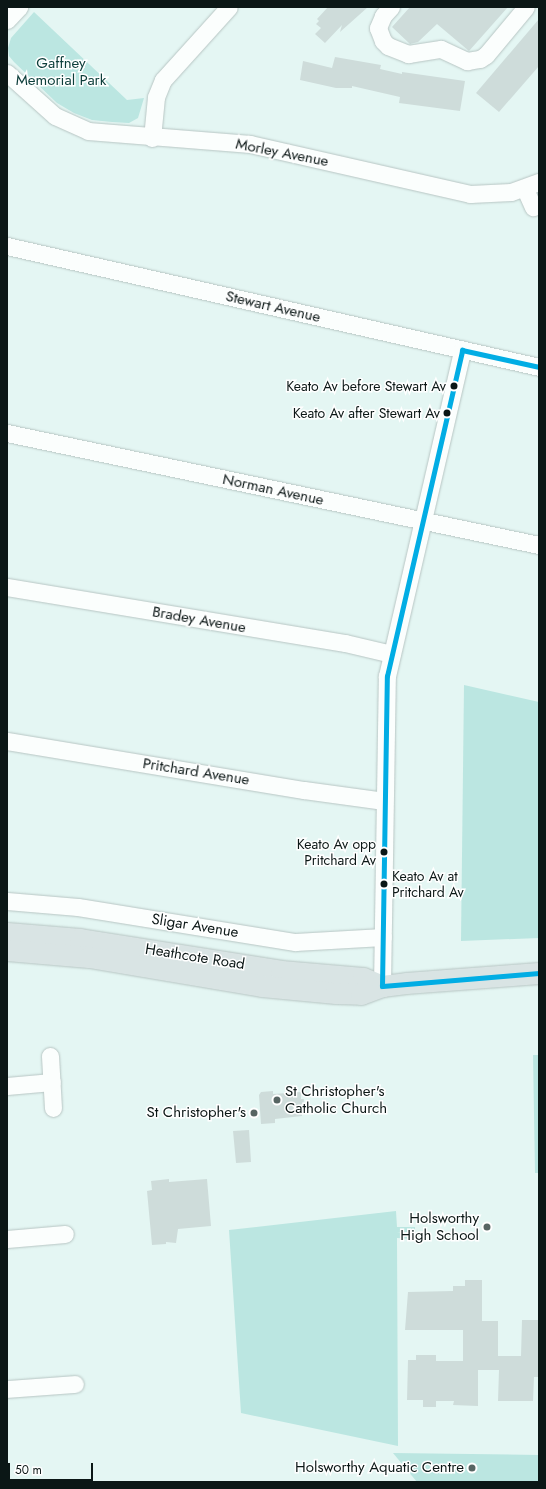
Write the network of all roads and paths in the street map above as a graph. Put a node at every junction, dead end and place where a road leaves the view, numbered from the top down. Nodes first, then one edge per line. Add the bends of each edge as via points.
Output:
1 (19, 7) edge
2 (229, 7) edge
3 (391, 7) edge
4 (526, 7) edge
5 (7, 20) edge
6 (7, 73) edge
7 (152, 138) junction
8 (532, 185) edge
9 (533, 207) dead end
10 (7, 246) edge
11 (462, 350) junction
12 (539, 368) edge
13 (7, 433) edge
14 (423, 522) junction
15 (539, 545) edge
16 (7, 586) edge
17 (392, 654) junction
18 (7, 742) edge
19 (384, 801) junction
20 (7, 901) edge
21 (7, 933) edge
22 (382, 937) junction
23 (7, 950) edge
24 (539, 973) edge
25 (382, 986) junction
26 (50, 1056) dead end
27 (52, 1082) junction
28 (7, 1086) edge
29 (54, 1108) dead end
30 (65, 1234) dead end
31 (7, 1239) edge
32 (75, 1384) dead end
33 (7, 1388) edge

1 - 5 street
2 - 7 street via 163,80 156,97
3 - 4 street via 383,16 378,28 388,46 408,54 441,49 467,61 480,59 486,55
6 - 7 street, Morley Avenue via 48,111 69,124 100,134
7 - 8 street, Morley Avenue via 250,144 470,194 496,194
8 - 9 street, Morley Avenue
10 - 11 street, Stewart Avenue
11 - 12 street, Stewart Avenue
11 - 14 street
13 - 14 street, Norman Avenue
14 - 15 street, Norman Avenue
14 - 17 street
16 - 17 street, Bradey Avenue via 345,643
17 - 19 street via 386,685
18 - 19 street, Pritchard Avenue
19 - 22 street
20 - 22 street, Sligar Avenue via 78,907 295,942
21 - 25 main road, Heathcote Road via 80,939 281,971 357,977
22 - 25 street
23 - 25 main road, Heathcote Road via 89,957 318,992 361,994
24 - 25 main road, Heathcote Road
26 - 27 street
27 - 28 street
27 - 29 street
30 - 31 street
32 - 33 street

